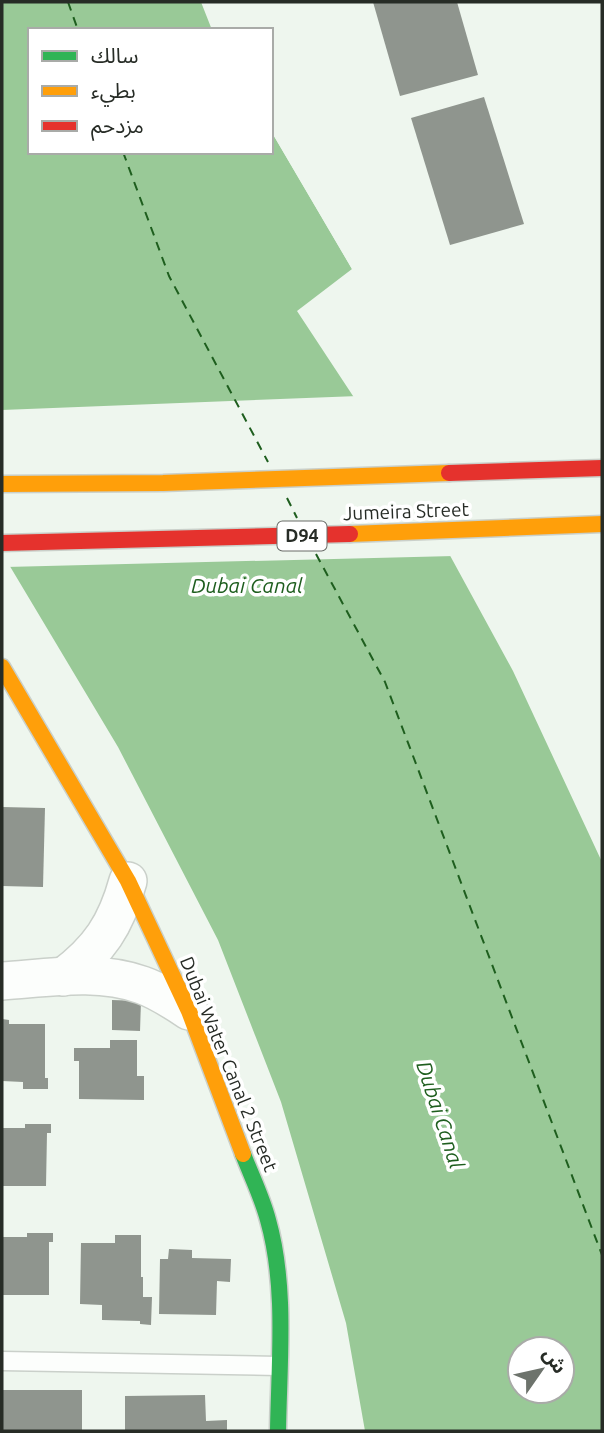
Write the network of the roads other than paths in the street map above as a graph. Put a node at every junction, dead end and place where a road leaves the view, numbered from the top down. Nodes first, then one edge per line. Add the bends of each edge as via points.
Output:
1 (602, 468) edge
2 (2, 484) edge
3 (602, 524) edge
4 (2, 542) edge
5 (2, 667) edge
6 (128, 881) junction
7 (63, 977) junction
8 (2, 981) edge
9 (189, 1011) junction
10 (2, 1361) edge
11 (278, 1366) junction
12 (278, 1431) edge

1 - 2 main road, Jumeira Street
3 - 4 main road, Jumeira Street / D94
5 - 6 main road, Dubai Water Canal 2 Street
6 - 7 street via 122,905 99,946
6 - 9 main road, Dubai Water Canal 2 Street
7 - 8 street
7 - 9 street via 90,975 130,981
9 - 11 main road, Dubai Water Canal 2 Street via 268,1220 278,1273
10 - 11 lane
11 - 12 main road, Dubai Water Canal 2 Street

